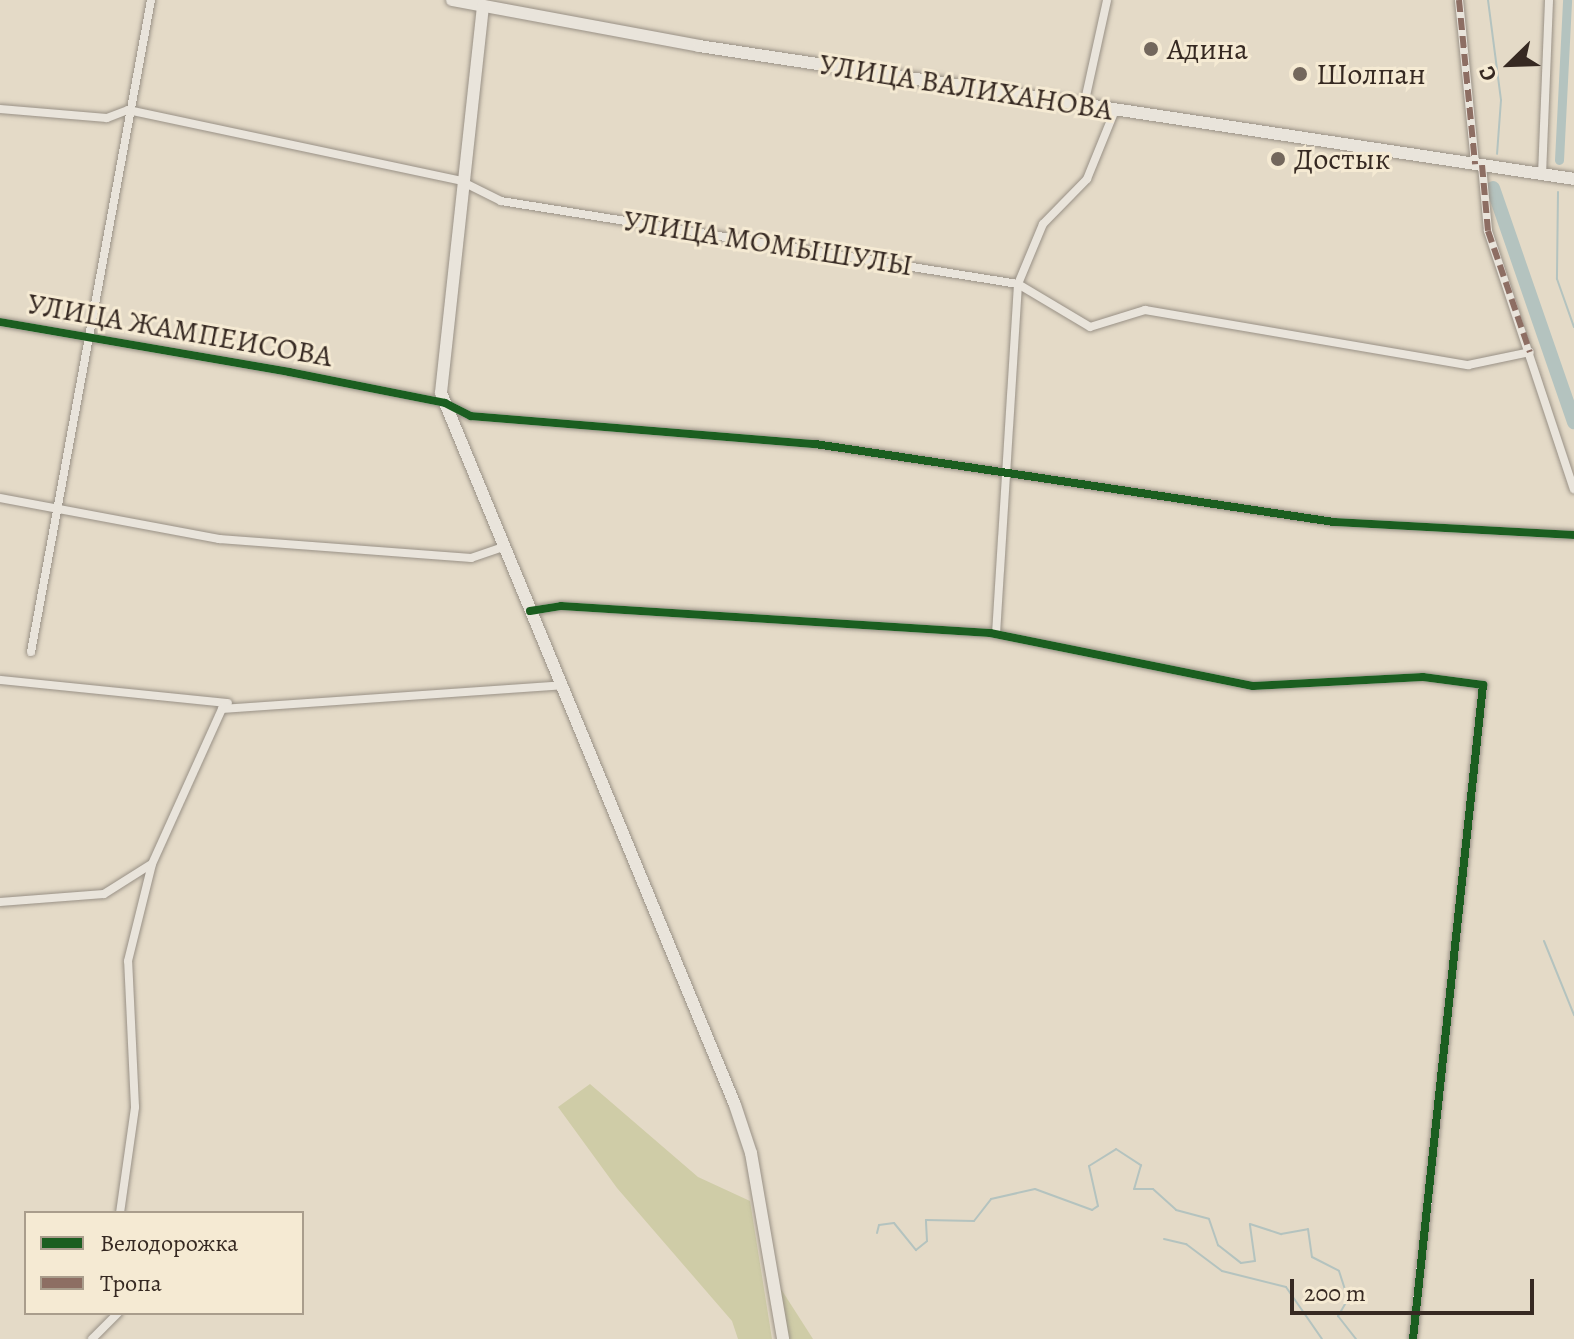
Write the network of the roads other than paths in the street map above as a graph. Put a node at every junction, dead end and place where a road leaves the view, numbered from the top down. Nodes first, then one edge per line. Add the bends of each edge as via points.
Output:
1 (151, 0) edge
2 (452, 0) edge
3 (1107, 0) edge
4 (1459, 0) edge
5 (1549, 0) edge
6 (482, 3) edge
7 (1084, 105) junction
8 (0, 109) edge
9 (128, 110) junction
10 (1115, 110) junction
11 (1478, 165) junction
12 (1542, 175) junction
13 (1574, 179) edge
14 (461, 181) junction
15 (1018, 284) junction
16 (0, 322) edge
17 (86, 338) junction
18 (1530, 352) junction
19 (445, 403) junction
20 (1008, 474) junction
21 (1574, 489) edge
22 (0, 498) edge
23 (53, 508) junction
24 (1574, 535) edge
25 (503, 547) junction
26 (530, 611) junction
27 (996, 634) junction
28 (31, 652) dead end
29 (0, 680) edge
30 (562, 685) junction
31 (228, 703) junction
32 (152, 864) junction
33 (0, 902) edge
34 (120, 1211) edge
35 (116, 1315) edge
36 (92, 1339) edge
37 (783, 1339) edge
38 (1413, 1339) edge

1 - 9 street
2 - 6 street, УЛИЦА ВАЛИХАНОВА
3 - 7 street
4 - 11 street
5 - 12 street
6 - 7 street, УЛИЦА ВАЛИХАНОВА
6 - 14 street
7 - 10 street, УЛИЦА ВАЛИХАНОВА
8 - 9 street, УЛИЦА МОМЫШУЛЫ via 107,118
9 - 14 street, УЛИЦА МОМЫШУЛЫ
9 - 17 street
10 - 11 street, УЛИЦА ВАЛИХАНОВА
10 - 15 street via 1087,179 1043,224
11 - 12 street, УЛИЦА ВАЛИХАНОВА
11 - 18 street via 1488,231
12 - 13 street, УЛИЦА ВАЛИХАНОВА
14 - 15 street, УЛИЦА МОМЫШУЛЫ via 501,201
14 - 19 street via 440,361
15 - 18 street, УЛИЦА МОМЫШУЛЫ via 1090,327 1145,310 1468,365
15 - 20 street
16 - 17 street, УЛИЦА ЖАМПЕИСОВА
17 - 19 street, УЛИЦА ЖАМПЕИСОВА
17 - 23 street
18 - 21 street
19 - 20 street, УЛИЦА ЖАМПЕИСОВА via 471,416 646,425
19 - 25 street
20 - 24 street, УЛИЦА ЖАМПЕИСОВА via 1334,522
20 - 27 street
22 - 23 street
23 - 25 street via 219,539 471,558
23 - 28 street
25 - 26 street
26 - 27 street via 561,606
26 - 30 street
27 - 38 street via 1253,686 1423,677 1483,685
29 - 31 street
30 - 31 street via 441,698
30 - 37 street via 735,1105 751,1153
31 - 32 street
32 - 33 street via 104,894
32 - 34 street via 126,980 135,1107
35 - 36 street

